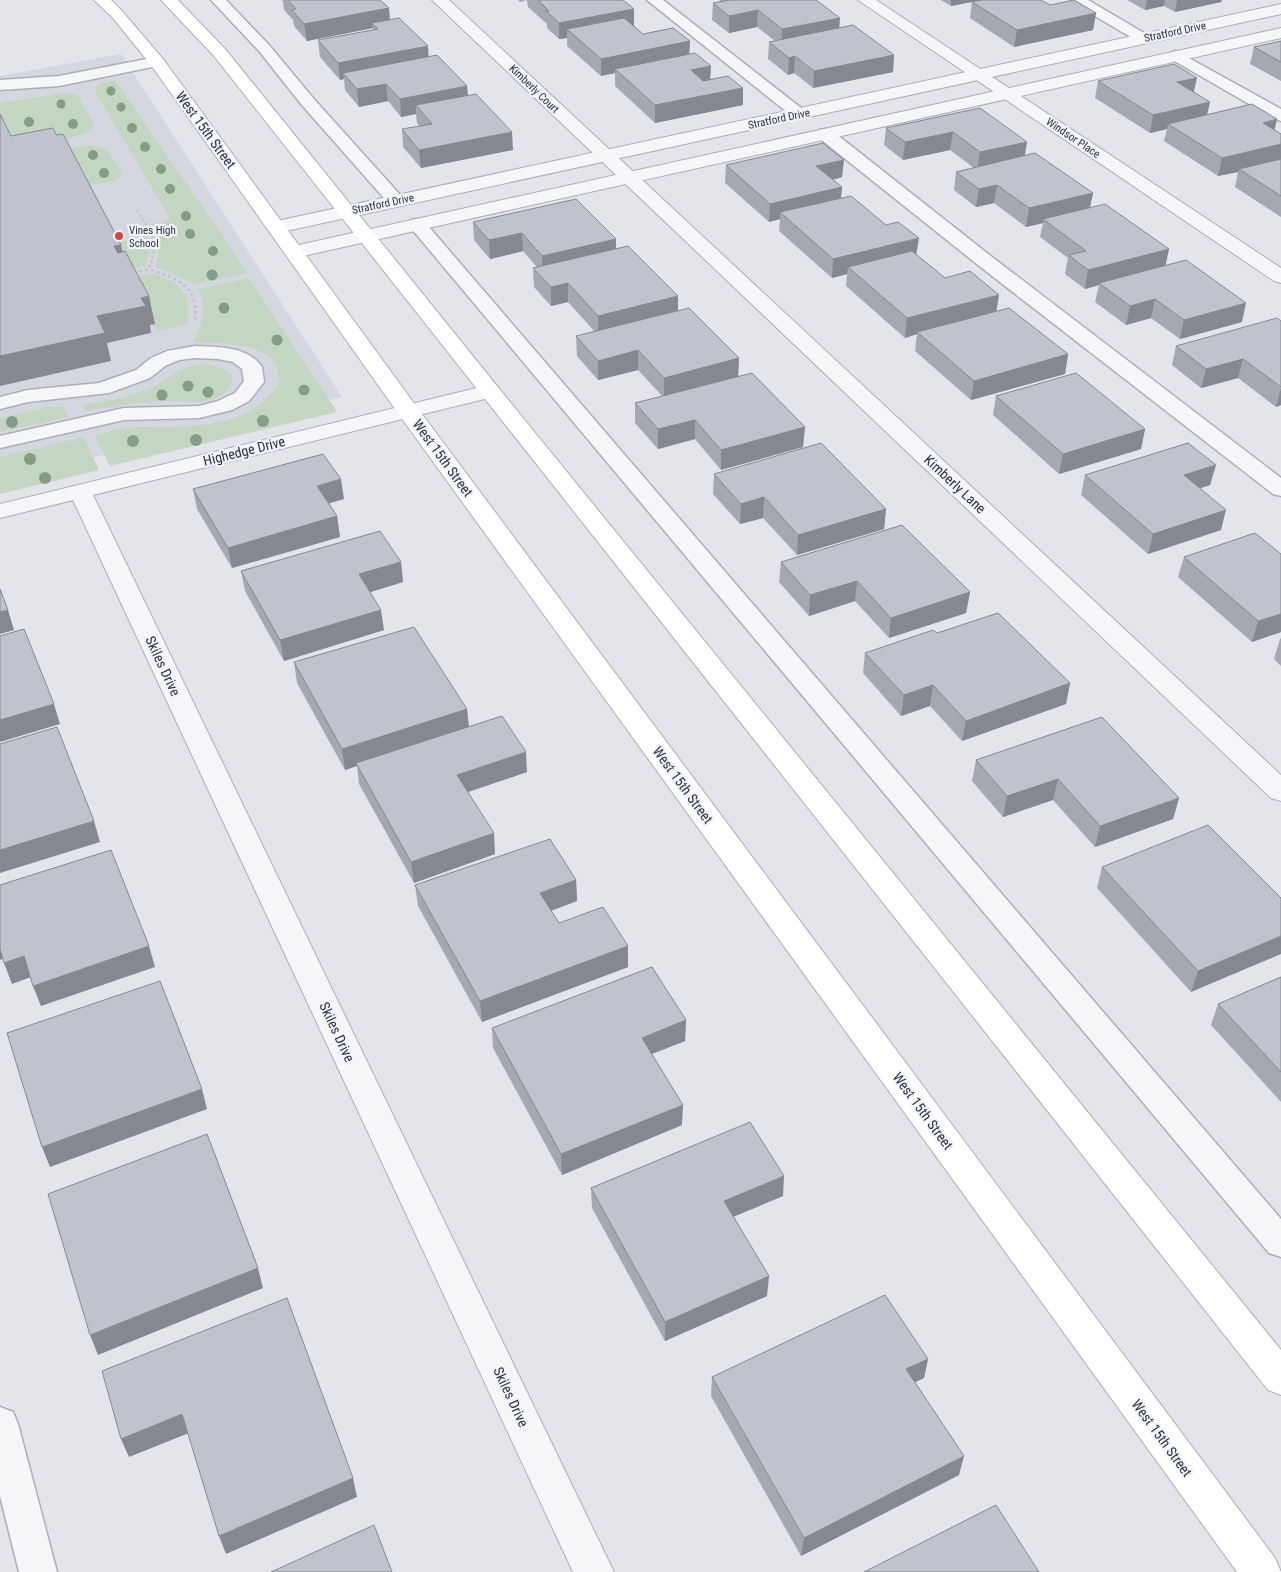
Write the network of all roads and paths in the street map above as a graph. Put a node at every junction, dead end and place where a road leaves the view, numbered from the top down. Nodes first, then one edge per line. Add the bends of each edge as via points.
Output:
1 (102, 0) edge
2 (169, 0) edge
3 (218, 0) edge
4 (440, 0) edge
5 (654, 0) edge
6 (866, 0) edge
7 (1078, 0) edge
8 (1281, 9) edge
9 (1281, 33) edge
10 (1144, 39) junction
11 (1176, 56) junction
12 (157, 62) junction
13 (977, 75) junction
14 (0, 85) edge
15 (1007, 94) junction
16 (799, 114) junction
17 (1281, 116) edge
18 (825, 134) junction
19 (604, 156) junction
20 (628, 178) junction
21 (396, 201) junction
22 (137, 210) dead end
23 (346, 212) junction
24 (417, 224) junction
25 (277, 227) junction
26 (364, 236) junction
27 (294, 252) junction
28 (149, 270) junction
29 (126, 274) edge
30 (1281, 277) edge
31 (195, 322) dead end
32 (489, 392) junction
33 (0, 403) edge
34 (408, 411) junction
35 (0, 442) edge
36 (1281, 489) edge
37 (80, 491) junction
38 (0, 510) edge
39 (1281, 790) edge
40 (1281, 1243) edge
41 (1281, 1378) edge
42 (0, 1424) edge
43 (38, 1572) edge
44 (594, 1572) edge
45 (1261, 1572) edge

1 - 12 main road, West 15th Street
2 - 23 main road via 220,53
3 - 21 lane via 264,48 306,101
4 - 19 street, Kimberly Court
5 - 16 lane
6 - 13 street, Windsor Place
7 - 10 lane
8 - 10 street, Stratford Drive
9 - 11 street, Stratford Drive
10 - 13 street, Stratford Drive
11 - 15 street, Stratford Drive
11 - 17 lane
12 - 14 lane via 46,82
12 - 25 main road, West 15th Street
13 - 15 street, Windsor Place
13 - 16 street, Stratford Drive
15 - 18 street, Stratford Drive
15 - 30 street, Windsor Place
16 - 19 street, Stratford Drive
18 - 20 street, Stratford Drive
18 - 36 lane via 985,262
19 - 20 street, Kimberly Court
19 - 21 street, Stratford Drive
20 - 24 street, Stratford Drive
20 - 39 street, Kimberly Lane
21 - 23 street, Stratford Drive
22 - 28 path via 155,240 156,252
23 - 25 street, Stratford Drive
23 - 26 main road
24 - 26 street, Stratford Drive
24 - 40 lane
25 - 27 main road, West 15th Street
26 - 27 street, Stratford Drive
26 - 32 main road
27 - 34 main road, West 15th Street
28 - 29 path
28 - 31 path via 190,288 197,308
32 - 34 street, Highedge Drive
32 - 41 main road
33 - 35 lane via 28,396 102,389 142,374 174,355 195,352 239,358 252,367 254,382 242,396 225,406 199,412 124,414
34 - 37 street, Highedge Drive
34 - 45 main road, West 15th Street
37 - 38 street, Highedge Drive
37 - 44 street, Skiles Drive
42 - 43 lane

